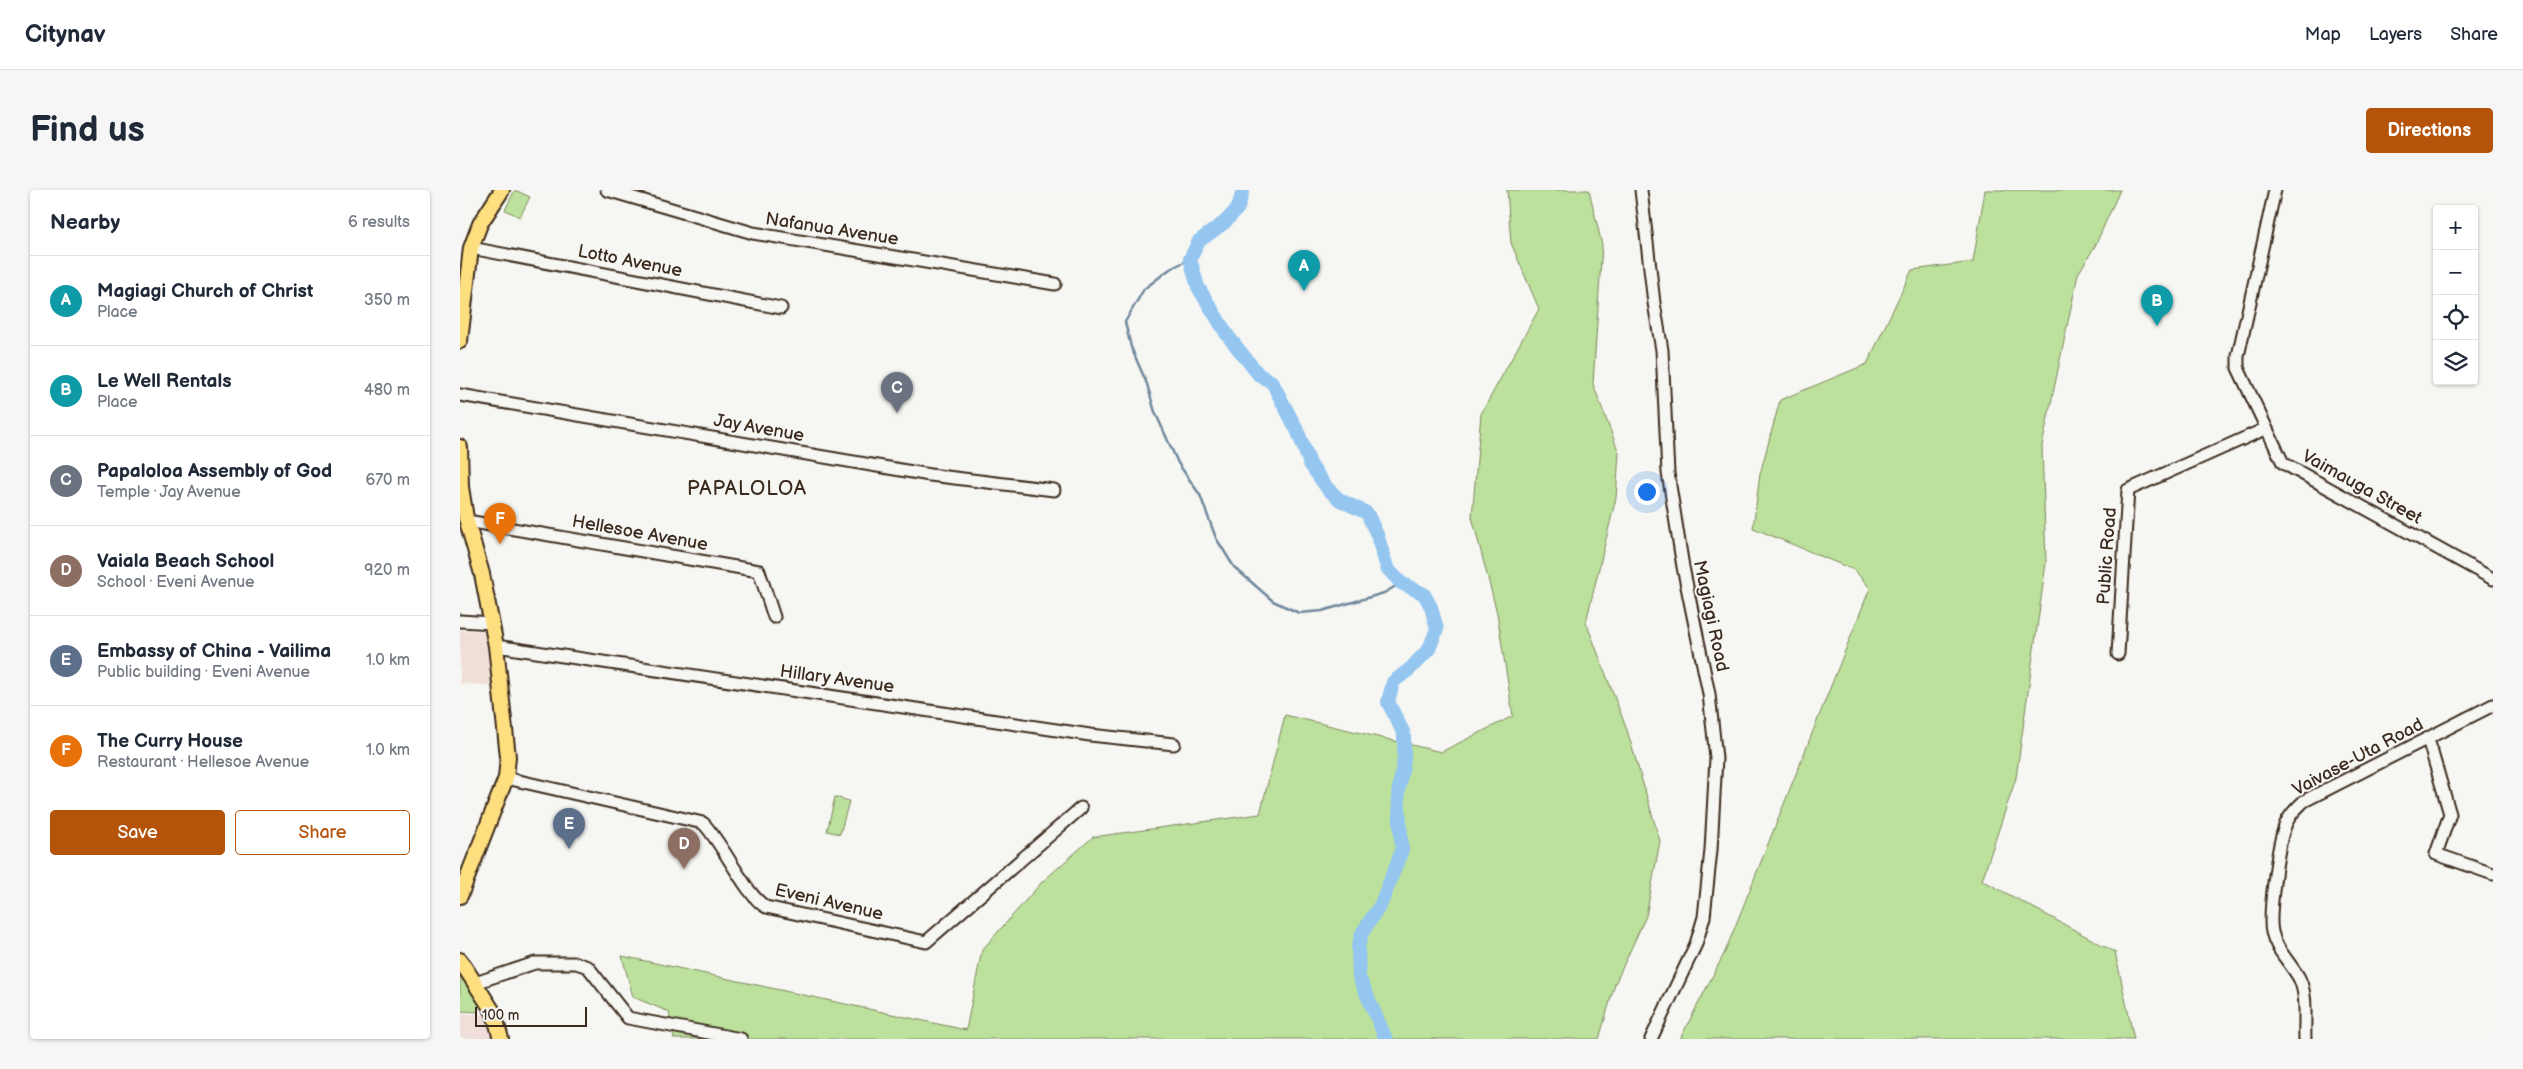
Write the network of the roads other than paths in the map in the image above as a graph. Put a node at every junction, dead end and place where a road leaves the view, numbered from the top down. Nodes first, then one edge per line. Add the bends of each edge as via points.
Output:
1 (502, 190) edge
2 (607, 190) edge
3 (1641, 190) edge
4 (2275, 190) edge
5 (471, 248) junction
6 (1056, 284) dead end
7 (782, 308) dead end
8 (460, 322) edge
9 (460, 341) edge
10 (460, 395) edge
11 (2265, 429) junction
12 (460, 447) edge
13 (1054, 490) dead end
14 (462, 504) edge
15 (468, 521) junction
16 (2493, 578) edge
17 (774, 617) dead end
18 (460, 621) edge
19 (492, 623) junction
20 (496, 646) junction
21 (2118, 654) dead end
22 (2493, 705) edge
23 (2428, 739) junction
24 (1174, 744) dead end
25 (506, 778) junction
26 (1080, 808) dead end
27 (2493, 874) edge
28 (460, 896) edge
29 (460, 960) edge
30 (474, 983) junction
31 (501, 1039) edge
32 (741, 1039) edge
33 (1651, 1039) edge
34 (2305, 1039) edge

1 - 5 main road via 480,224
2 - 6 street, Nafanua Avenue via 753,233
3 - 33 street, Magiagi Road via 1662,350 1668,473 1709,694 1716,758 1704,917 1696,944
4 - 11 street, Vaimauga Street via 2238,356 2238,368
5 - 7 street, Lotto Avenue
5 - 8 main road
8 - 9 main road
10 - 13 street, Jay Avenue via 930,475
11 - 16 street, Vaimauga Street via 2283,464
11 - 21 street, Public Road via 2128,490
12 - 14 main road
14 - 15 main road
15 - 17 street, Hellesoe Avenue via 759,571
15 - 19 main road
18 - 19 street
19 - 20 main road
20 - 24 street, Hillary Avenue via 1090,735
20 - 25 main road via 508,757
22 - 23 street, Vaivase-Uta Road
23 - 27 street via 2450,814 2436,854
23 - 34 street, Vaivase-Uta Road via 2304,801 2290,815 2284,829 2269,917 2272,933 2302,988
25 - 26 street, Eveni Avenue via 703,822 715,835 754,898 766,907 926,942
25 - 28 main road
29 - 30 main road
30 - 31 main road via 494,1012
30 - 32 street via 535,963 576,963 588,967 628,1018

